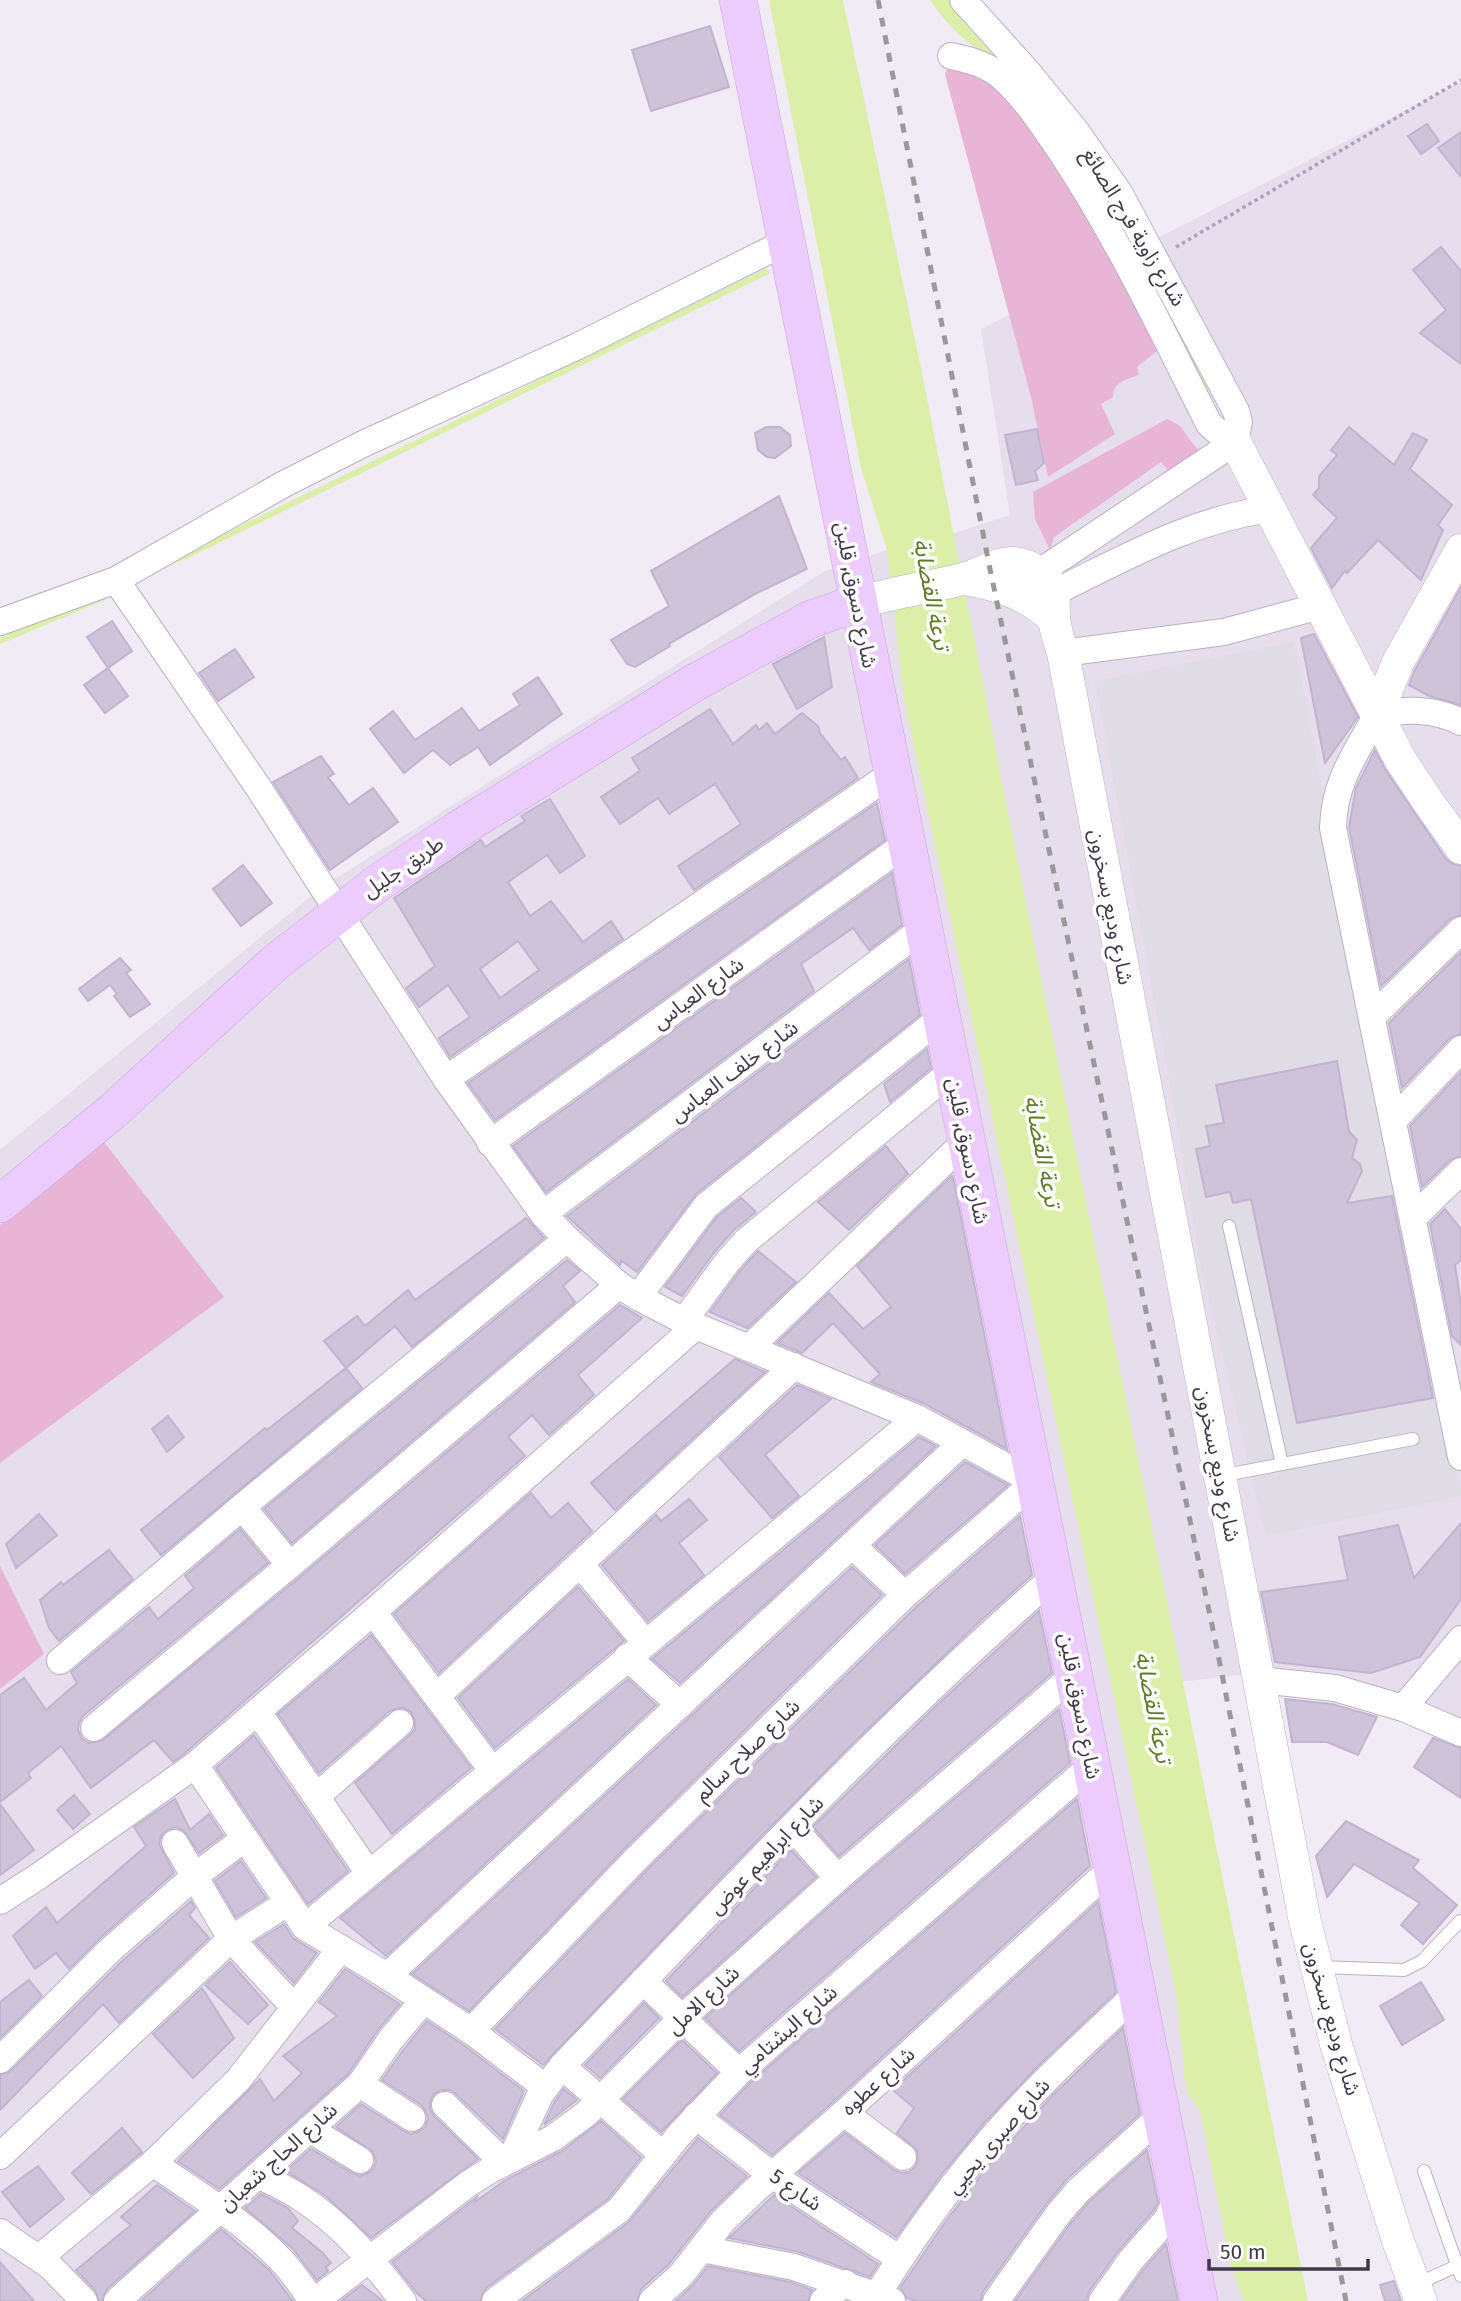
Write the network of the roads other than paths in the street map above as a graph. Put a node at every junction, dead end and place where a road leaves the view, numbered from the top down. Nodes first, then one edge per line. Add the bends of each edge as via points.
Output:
1 (738, 0) edge
2 (962, 0) edge
3 (951, 57) dead end
4 (786, 242) junction
5 (1235, 442) junction
6 (1270, 509) junction
7 (1461, 551) edge
8 (965, 579) junction
9 (116, 580) junction
10 (1048, 594) junction
11 (869, 599) junction
12 (1320, 606) junction
13 (0, 622) edge
14 (1063, 653) junction
15 (1377, 715) junction
16 (1461, 722) edge
17 (893, 774) junction
18 (907, 843) junction
19 (1461, 848) edge
20 (339, 912) junction
21 (924, 928) junction
22 (1461, 930) edge
23 (942, 1017) junction
24 (1371, 1017) junction
25 (1461, 1049) edge
26 (952, 1070) junction
27 (446, 1079) junction
28 (1393, 1122) junction
29 (967, 1140) junction
30 (490, 1143) junction
31 (1461, 1171) edge
32 (0, 1204) edge
33 (543, 1214) junction
34 (1413, 1218) junction
35 (1229, 1226) dead end
36 (567, 1239) junction
37 (629, 1291) junction
38 (690, 1323) junction
39 (750, 1347) junction
40 (793, 1366) junction
41 (917, 1418) junction
42 (1413, 1439) dead end
43 (961, 1444) junction
44 (1461, 1457) edge
45 (1282, 1464) junction
46 (1220, 1476) junction
47 (1035, 1482) junction
48 (242, 1507) junction
49 (853, 1546) junction
50 (580, 1564) junction
51 (290, 1565) junction
52 (1054, 1577) junction
53 (905, 1595) junction
54 (373, 1612) junction
55 (1461, 1639) edge
56 (636, 1650) junction
57 (60, 1661) dead end
58 (1074, 1675) junction
59 (1259, 1680) junction
60 (437, 1696) junction
61 (680, 1705) junction
62 (1403, 1707) junction
63 (258, 1712) junction
64 (400, 1723) dead end
65 (94, 1728) dead end
66 (1461, 1732) edge
67 (195, 1765) junction
68 (1092, 1765) junction
69 (492, 1770) junction
70 (317, 1796) junction
71 (792, 1827) junction
72 (244, 1839) junction
73 (175, 1843) dead end
74 (1112, 1868) junction
75 (368, 1872) junction
76 (195, 1876) junction
77 (838, 1878) junction
78 (0, 1901) edge
79 (287, 1903) junction
80 (1460, 1921) edge
81 (305, 1927) junction
82 (231, 1939) junction
83 (341, 1948) junction
84 (1315, 1967) junction
85 (387, 1976) junction
86 (643, 1981) junction
87 (1137, 1993) junction
88 (424, 2000) junction
89 (294, 2007) junction
90 (682, 2018) junction
91 (471, 2031) junction
92 (0, 2060) edge
93 (562, 2066) junction
94 (739, 2071) junction
95 (360, 2084) junction
96 (545, 2087) junction
97 (600, 2100) junction
98 (445, 2105) dead end
99 (844, 2113) junction
100 (1162, 2115) junction
101 (696, 2116) junction
102 (412, 2118) dead end
103 (309, 2129) junction
104 (663, 2155) junction
105 (0, 2156) edge
106 (903, 2157) dead end
107 (360, 2160) dead end
108 (508, 2161) junction
109 (153, 2163) junction
110 (1424, 2172) dead end
111 (258, 2175) junction
112 (772, 2175) junction
113 (1178, 2194) junction
114 (219, 2210) junction
115 (0, 2232) edge
116 (702, 2249) junction
117 (39, 2258) junction
118 (370, 2259) junction
119 (900, 2259) junction
120 (1460, 2269) edge
121 (845, 2283) junction
122 (1418, 2293) edge
123 (885, 2298) edge
124 (84, 2301) edge
125 (117, 2301) edge
126 (314, 2301) edge
127 (403, 2301) edge
128 (495, 2301) edge
129 (652, 2301) edge
130 (823, 2301) edge
131 (996, 2301) edge
132 (1102, 2301) edge
133 (1199, 2301) edge

1 - 4 main road, شارع دسوق, قلين
2 - 5 street, شارع زاوية فرج الصائغ via 1076,131 1120,194 1236,411
3 - 5 street, شارع زاوية فرج الصائغ via 989,67 1005,79 1053,140 1113,239 1209,424
4 - 9 street via 578,346 365,443
4 - 11 main road, شارع دسوق, قلين
5 - 6 street, شارع زاوية فرج الصائغ
5 - 10 street
6 - 10 street via 1189,528
6 - 12 street, شارع زاوية فرج الصائغ
7 - 15 street via 1398,662
8 - 10 street via 1017,592 1039,605
8 - 10 street via 1014,563 1027,566
8 - 11 street
9 - 13 street
9 - 20 street
10 - 14 street, شارع وديع بسخرون
11 - 17 main road, شارع دسوق, قلين
11 - 20 main road, طريق جليل via 811,619 694,683 449,835
12 - 14 street via 1224,632
12 - 15 street, شارع زاوية فرج الصائغ
14 - 46 street, شارع وديع بسخرون
15 - 16 street via 1426,710
15 - 19 street, شارع زاوية فرج الصائغ via 1400,758
15 - 24 street via 1343,774 1333,828
17 - 18 main road, شارع دسوق, قلين
17 - 27 street
18 - 21 main road, شارع دسوق, قلين
18 - 30 street, شارع العباس
20 - 27 street
20 - 32 main road, طريق جليل
21 - 23 main road, شارع دسوق, قلين
21 - 33 street, شارع خلف العباس
22 - 24 street
23 - 26 main road, شارع دسوق, قلين
23 - 37 street via 706,1206
24 - 28 street
25 - 28 street
26 - 29 main road, شارع دسوق, قلين
26 - 38 street via 746,1241 728,1261
27 - 30 street
28 - 34 street
29 - 39 street
29 - 47 main road, شارع دسوق, قلين
30 - 33 street
31 - 34 street
33 - 36 street
34 - 44 street
35 - 45 lane
36 - 37 street
36 - 48 street
37 - 38 street
37 - 51 street
38 - 39 street
38 - 54 street
39 - 40 street
40 - 41 street
40 - 50 street
41 - 43 street
41 - 56 street
42 - 45 lane
43 - 47 street
43 - 49 street
45 - 46 lane
46 - 59 street, شارع وديع بسخرون
47 - 52 main road, شارع دسوق, قلين
47 - 53 street, شارع صلاح سالم
48 - 51 street
48 - 57 street
49 - 53 street
49 - 61 street
50 - 56 street
50 - 60 street
51 - 65 street
52 - 58 main road, شارع دسوق, قلين
52 - 71 street, شارع ابراهيم عوض via 952,1668
53 - 91 street, شارع صلاح سالم via 637,1858
54 - 60 street
54 - 63 street
55 - 62 street
56 - 61 street
56 - 69 street
58 - 68 main road, شارع دسوق, قلين
58 - 77 street, شارع الامل
59 - 62 street via 1335,1688
59 - 84 street, شارع وديع بسخرون
60 - 69 street
61 - 85 street
62 - 66 street
63 - 67 street
63 - 70 street
64 - 70 street
67 - 72 street
67 - 78 street
68 - 74 main road, شارع دسوق, قلين
68 - 94 street, شارع البشتامي
69 - 75 street
70 - 75 street
71 - 77 street
71 - 86 street, شارع ابراهيم عوض
72 - 76 street
72 - 79 street
73 - 76 street
74 - 87 main road, شارع دسوق, قلين
74 - 99 street, شارع عطوه
75 - 81 street
76 - 82 street
76 - 92 street via 109,1951
77 - 90 street, شارع الامل
79 - 81 street
79 - 82 street
80 - 84 lane via 1422,1961 1405,1970
81 - 83 street
82 - 89 street
82 - 105 street
83 - 85 street
83 - 89 street
84 - 122 street, شارع وديع بسخرون
85 - 88 street
86 - 90 street
86 - 93 street, شارع ابراهيم عوض
87 - 100 main road, شارع دسوق, قلين
87 - 119 street, شارع صبرى يحيي via 1012,2116 942,2199
88 - 91 street
88 - 95 street, شارع الحاج شعبان
89 - 109 street via 238,2080
90 - 94 street
90 - 97 street, شارع الامل
91 - 96 street
93 - 96 street, شارع ابراهيم عوض
93 - 97 street
94 - 101 street, شارع البشتامي
95 - 102 street
95 - 103 street, شارع الحاج شعبان
96 - 108 street, شارع ابراهيم عوض
97 - 104 street
97 - 108 street, شارع الامل via 570,2127
98 - 108 street
99 - 106 street
99 - 112 street, شارع عطوه
100 - 113 main road, شارع دسوق, قلين
100 - 131 street via 1078,2191
101 - 104 street, شارع البشتامي
101 - 112 street, شارع 5
103 - 107 street
103 - 111 street, شارع الحاج شعبان
104 - 128 street, شارع البشتامي via 608,2220
108 - 118 street, شارع الامل via 468,2184
109 - 114 street
109 - 117 street
110 - 120 lane
111 - 114 street, شارع الحاج شعبان
111 - 118 street via 300,2197 338,2225
112 - 116 street, شارع عطوه via 731,2213
112 - 119 street, شارع 5
113 - 132 street via 1168,2218
113 - 133 main road, شارع دسوق, قلين
114 - 125 street, شارع الحاج شعبان
114 - 126 street via 275,2253
115 - 117 street
116 - 121 street via 794,2267
116 - 129 street, شارع عطوه
117 - 124 street
118 - 126 street, شارع الامل
118 - 127 street
119 - 123 street, شارع صبرى يحيي
120 - 122 lane
121 - 123 street
121 - 130 street

